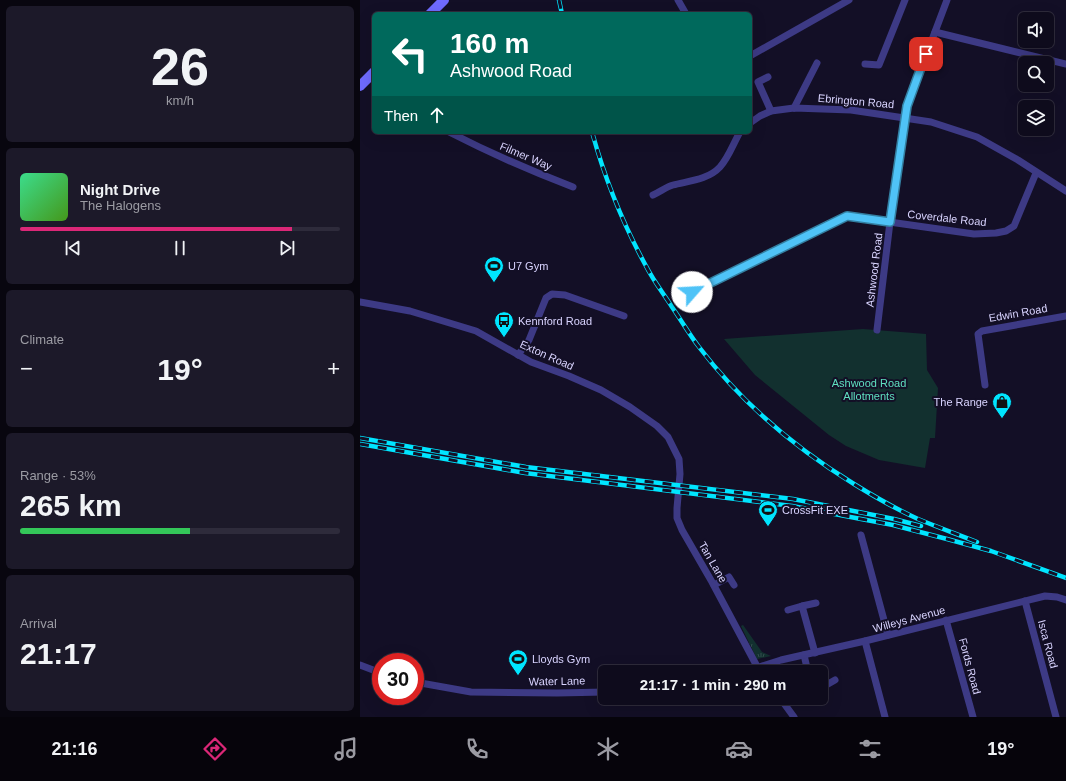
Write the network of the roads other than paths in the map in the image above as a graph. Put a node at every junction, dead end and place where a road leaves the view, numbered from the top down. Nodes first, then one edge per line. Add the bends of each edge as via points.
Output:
1 (444, 0) edge
2 (678, 0) edge
3 (848, 0) edge
4 (905, 0) edge
5 (947, 0) edge
6 (432, 12) edge
7 (685, 12) edge
8 (935, 32) junction
9 (752, 55) edge
10 (817, 63) dead end
11 (865, 64) dead end
12 (1066, 64) edge
13 (372, 74) edge
14 (768, 77) dead end
15 (360, 84) edge
16 (794, 108) junction
17 (771, 111) junction
18 (905, 117) junction
19 (752, 122) edge
20 (453, 134) edge
21 (739, 134) edge
22 (1036, 172) junction
23 (573, 187) dead end
24 (1066, 191) edge
25 (653, 195) dead end
26 (890, 222) junction
27 (692, 292) dead end
28 (360, 302) edge
29 (624, 316) dead end
30 (1066, 316) edge
31 (877, 330) dead end
32 (518, 355) junction
33 (985, 385) dead end
34 (679, 459) joint
35 (861, 535) dead end
36 (734, 584) dead end
37 (714, 585) junction
38 (1066, 600) edge
39 (1025, 601) junction
40 (816, 603) dead end
41 (802, 606) junction
42 (788, 610) dead end
43 (946, 620) junction
44 (888, 635) junction
45 (866, 641) junction
46 (815, 653) junction
47 (804, 655) junction
48 (360, 665) edge
49 (755, 665) edge
50 (770, 665) edge
51 (806, 665) edge
52 (372, 670) edge
53 (835, 680) dead end
54 (424, 684) edge
55 (828, 684) edge
56 (598, 692) edge
57 (785, 705) edge
58 (794, 717) edge
59 (885, 717) edge
60 (973, 717) edge
61 (1056, 717) edge

1 - 6 street
2 - 7 street
3 - 9 street
4 - 11 street via 879,65
5 - 8 street, Ashwood Road
8 - 12 street
8 - 18 street, Ashwood Road
10 - 16 street
13 - 15 street
14 - 17 street via 758,82
16 - 17 street, Ebrington Road
16 - 18 street, Ebrington Road via 844,110
17 - 19 street, Ebrington Road
18 - 22 street, Ebrington Road via 931,122 977,137
18 - 26 street, Ashwood Road
20 - 23 street, Filmer Way via 525,169
21 - 25 street via 728,157 714,172 699,179 671,186
22 - 24 street, Ebrington Road
22 - 26 street, Coverdale Road via 1014,226 1006,230 974,234
26 - 27 street, Coverdale Road via 847,216
26 - 31 street, Ashwood Road
28 - 32 street, Exton Road via 410,311 476,331
29 - 32 street via 565,295 552,294 546,298 529,340
30 - 33 street, Edwin Road via 982,331 978,334
32 - 34 street, Exton Road via 601,390 630,407 668,437
34 - 37 street, Tan Lane via 677,518
35 - 44 street
36 - 37 street via 729,577
37 - 49 street, Tan Lane
38 - 39 street, Willeys Avenue via 1045,596
39 - 43 street, Willeys Avenue
39 - 61 street, Isca Road
40 - 41 street
41 - 42 street
41 - 46 street
43 - 44 street, Willeys Avenue
43 - 60 street, Fords Road
44 - 45 street, Willeys Avenue
45 - 46 street, Willeys Avenue
45 - 59 street
46 - 47 street, Willeys Avenue
47 - 50 street, Willeys Avenue
47 - 51 street
48 - 52 street
53 - 55 street
54 - 56 street, Water Lane via 471,692
57 - 58 street

